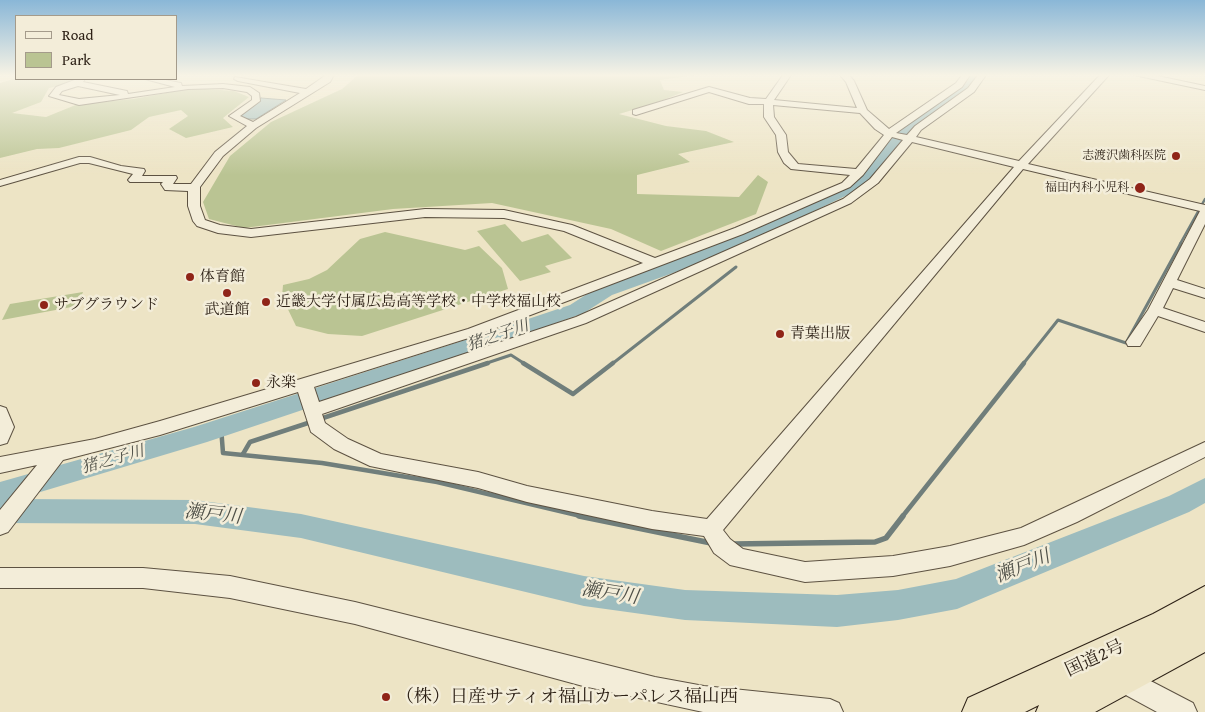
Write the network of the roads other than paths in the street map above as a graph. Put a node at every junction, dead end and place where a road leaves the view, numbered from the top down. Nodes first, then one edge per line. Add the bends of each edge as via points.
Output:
1 (245, 108) edge
2 (281, 108) edge
3 (649, 108) edge
4 (768, 108) edge
5 (834, 108) edge
6 (862, 108) edge
7 (928, 108) edge
8 (945, 108) edge
9 (1075, 108) edge
10 (863, 111) junction
11 (636, 112) dead end
12 (253, 126) junction
13 (892, 134) junction
14 (909, 138) junction
15 (1021, 165) junction
16 (858, 173) junction
17 (0, 183) edge
18 (194, 187) junction
19 (1202, 209) edge
20 (709, 244) junction
21 (726, 255) junction
22 (653, 262) junction
23 (1169, 282) junction
24 (1205, 294) edge
25 (1155, 310) junction
26 (1205, 327) edge
27 (1134, 342) dead end
28 (306, 388) junction
29 (0, 412) edge
30 (313, 415) junction
31 (0, 438) edge
32 (1205, 449) edge
33 (53, 458) junction
34 (0, 464) edge
35 (0, 526) edge
36 (716, 537) junction
37 (0, 578) edge
38 (1205, 602) edge
39 (1205, 633) edge
40 (1120, 678) junction
41 (830, 712) edge
42 (982, 712) edge
43 (1056, 712) edge
44 (1184, 712) edge

1 - 12 street via 234,116
2 - 12 street
3 - 11 street
4 - 16 street via 769,117 782,135 782,152 795,167
5 - 10 street
6 - 10 street
7 - 13 street
8 - 14 street
9 - 15 street
10 - 13 street via 878,127
12 - 18 street via 219,154
13 - 14 street
13 - 16 street
14 - 15 street
14 - 21 street via 874,181 858,195
15 - 19 street
15 - 36 street via 718,522
16 - 20 street via 833,192
17 - 18 street via 79,160 90,160 120,170 140,171 134,180 172,178 168,188
18 - 22 street via 194,206 201,223 235,232 274,232 425,214 481,212 562,226
19 - 23 street
20 - 21 street
20 - 22 street
21 - 30 street via 581,320
22 - 28 street via 544,307
23 - 24 street
23 - 25 street
25 - 26 street
25 - 27 street
28 - 30 street
28 - 33 street
29 - 31 street via 5,427
30 - 36 street via 341,444 377,461 478,480
32 - 36 street via 1024,536 950,556 893,566 805,572 738,558
33 - 34 street
33 - 35 street
37 - 41 street via 143,578 230,587 355,613 655,690
38 - 42 highway, 国道2号 via 1166,626
39 - 40 highway, 国道2号
40 - 43 highway, 国道2号
40 - 44 street

